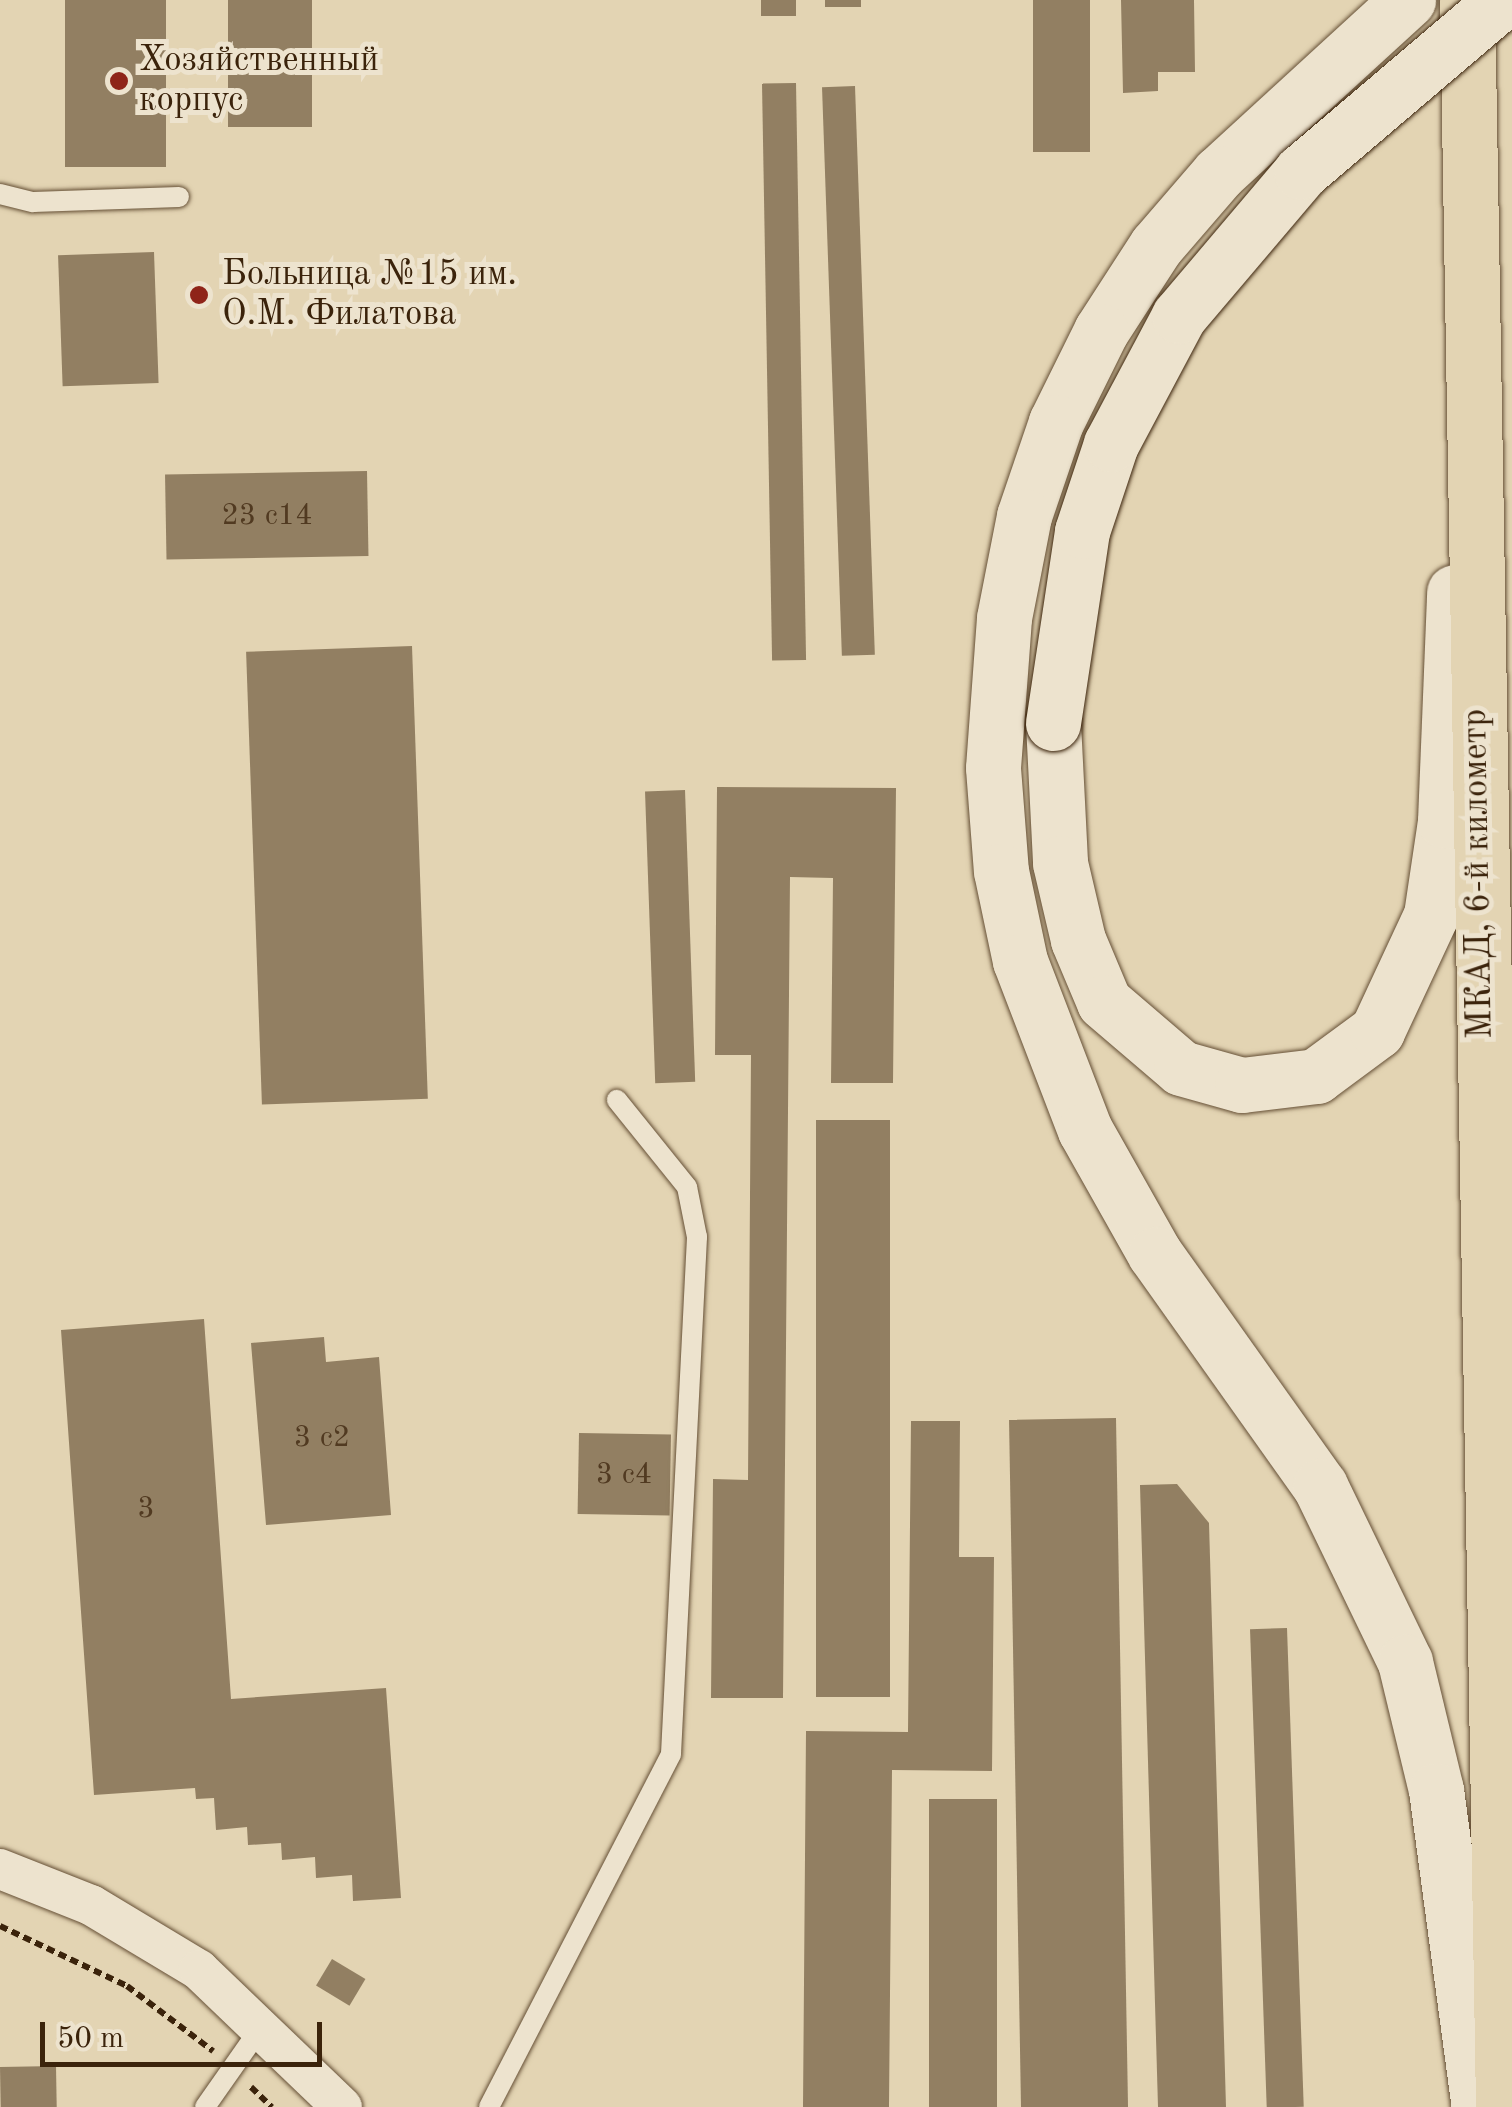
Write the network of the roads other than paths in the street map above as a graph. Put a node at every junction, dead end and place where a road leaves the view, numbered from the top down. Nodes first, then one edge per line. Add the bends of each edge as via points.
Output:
1 (1408, 0) edge
2 (1467, 0) edge
3 (1503, 0) edge
4 (0, 194) edge
5 (179, 196) dead end
6 (1467, 275) junction
7 (617, 1100) dead end
8 (0, 1869) edge
9 (262, 2026) junction
10 (205, 2107) edge
11 (342, 2107) edge
12 (489, 2107) edge
13 (1479, 2107) edge
14 (1503, 2107) edge

1 - 13 main road via 1219,172 1110,315 1056,422 1024,516 994,722 1001,871 1020,961 1060,1074 1155,1254 1320,1486 1405,1662 1436,1790
2 - 6 highway, МКАД, 6-й километр
3 - 6 main road, bridge via 1301,172 1179,316 1112,444 1082,531 1054,723 1068,904 1090,974 1123,1024 1181,1068 1242,1084 1316,1076 1358,1050 1414,962 1440,870
4 - 5 lane via 33,202
6 - 14 highway, МКАД, 6-й километр
7 - 12 lane via 682,1178 697,1237 671,1754
8 - 9 street via 146,1935
9 - 10 lane
9 - 11 street

